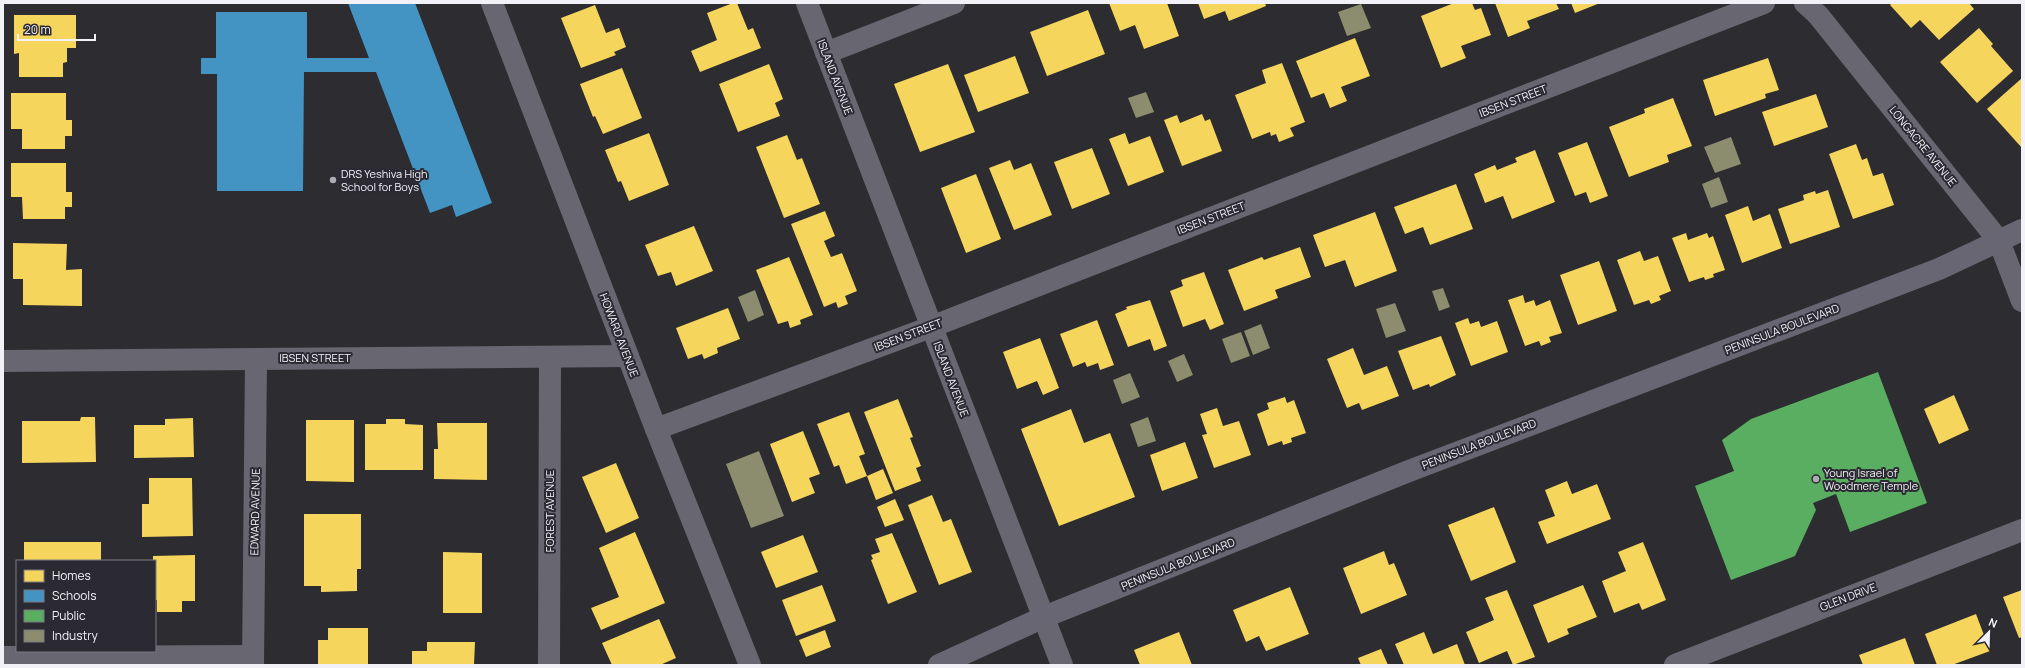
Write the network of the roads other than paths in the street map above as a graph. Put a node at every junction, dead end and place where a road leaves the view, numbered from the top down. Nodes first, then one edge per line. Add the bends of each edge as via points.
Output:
1 (492, 3) edge
2 (807, 3) edge
3 (954, 3) edge
4 (1764, 3) edge
5 (1805, 3) edge
6 (826, 53) junction
7 (2022, 230) edge
8 (1999, 242) junction
9 (2022, 301) edge
10 (931, 327) junction
11 (628, 356) junction
12 (550, 357) junction
13 (256, 359) junction
14 (3, 361) edge
15 (656, 429) junction
16 (2022, 530) edge
17 (1044, 617) junction
18 (3, 657) edge
19 (253, 661) edge
20 (549, 665) edge
21 (750, 665) edge
22 (939, 665) edge
23 (1062, 665) edge
24 (1674, 665) edge

1 - 11 street, HOWARD AVENUE
2 - 6 street, ISLAND AVENUE
3 - 6 street
4 - 10 street, IBSEN STREET
5 - 8 street, LONGACRE AVENUE via 1818,15
6 - 10 street, ISLAND AVENUE
7 - 8 main road, PENINSULA BOULEVARD
8 - 9 street, LONGACRE AVENUE
8 - 17 main road, PENINSULA BOULEVARD via 1938,269 1417,468
10 - 15 street, IBSEN STREET
10 - 17 street, ISLAND AVENUE
11 - 12 street, IBSEN STREET
11 - 15 street, HOWARD AVENUE
12 - 13 street, IBSEN STREET
12 - 20 street, FOREST AVENUE
13 - 14 street, IBSEN STREET
13 - 19 street, EDWARD AVENUE
15 - 21 street, HOWARD AVENUE
16 - 24 street, GLEN DRIVE
17 - 22 main road, PENINSULA BOULEVARD
17 - 23 street, ISLAND AVENUE
18 - 19 street

